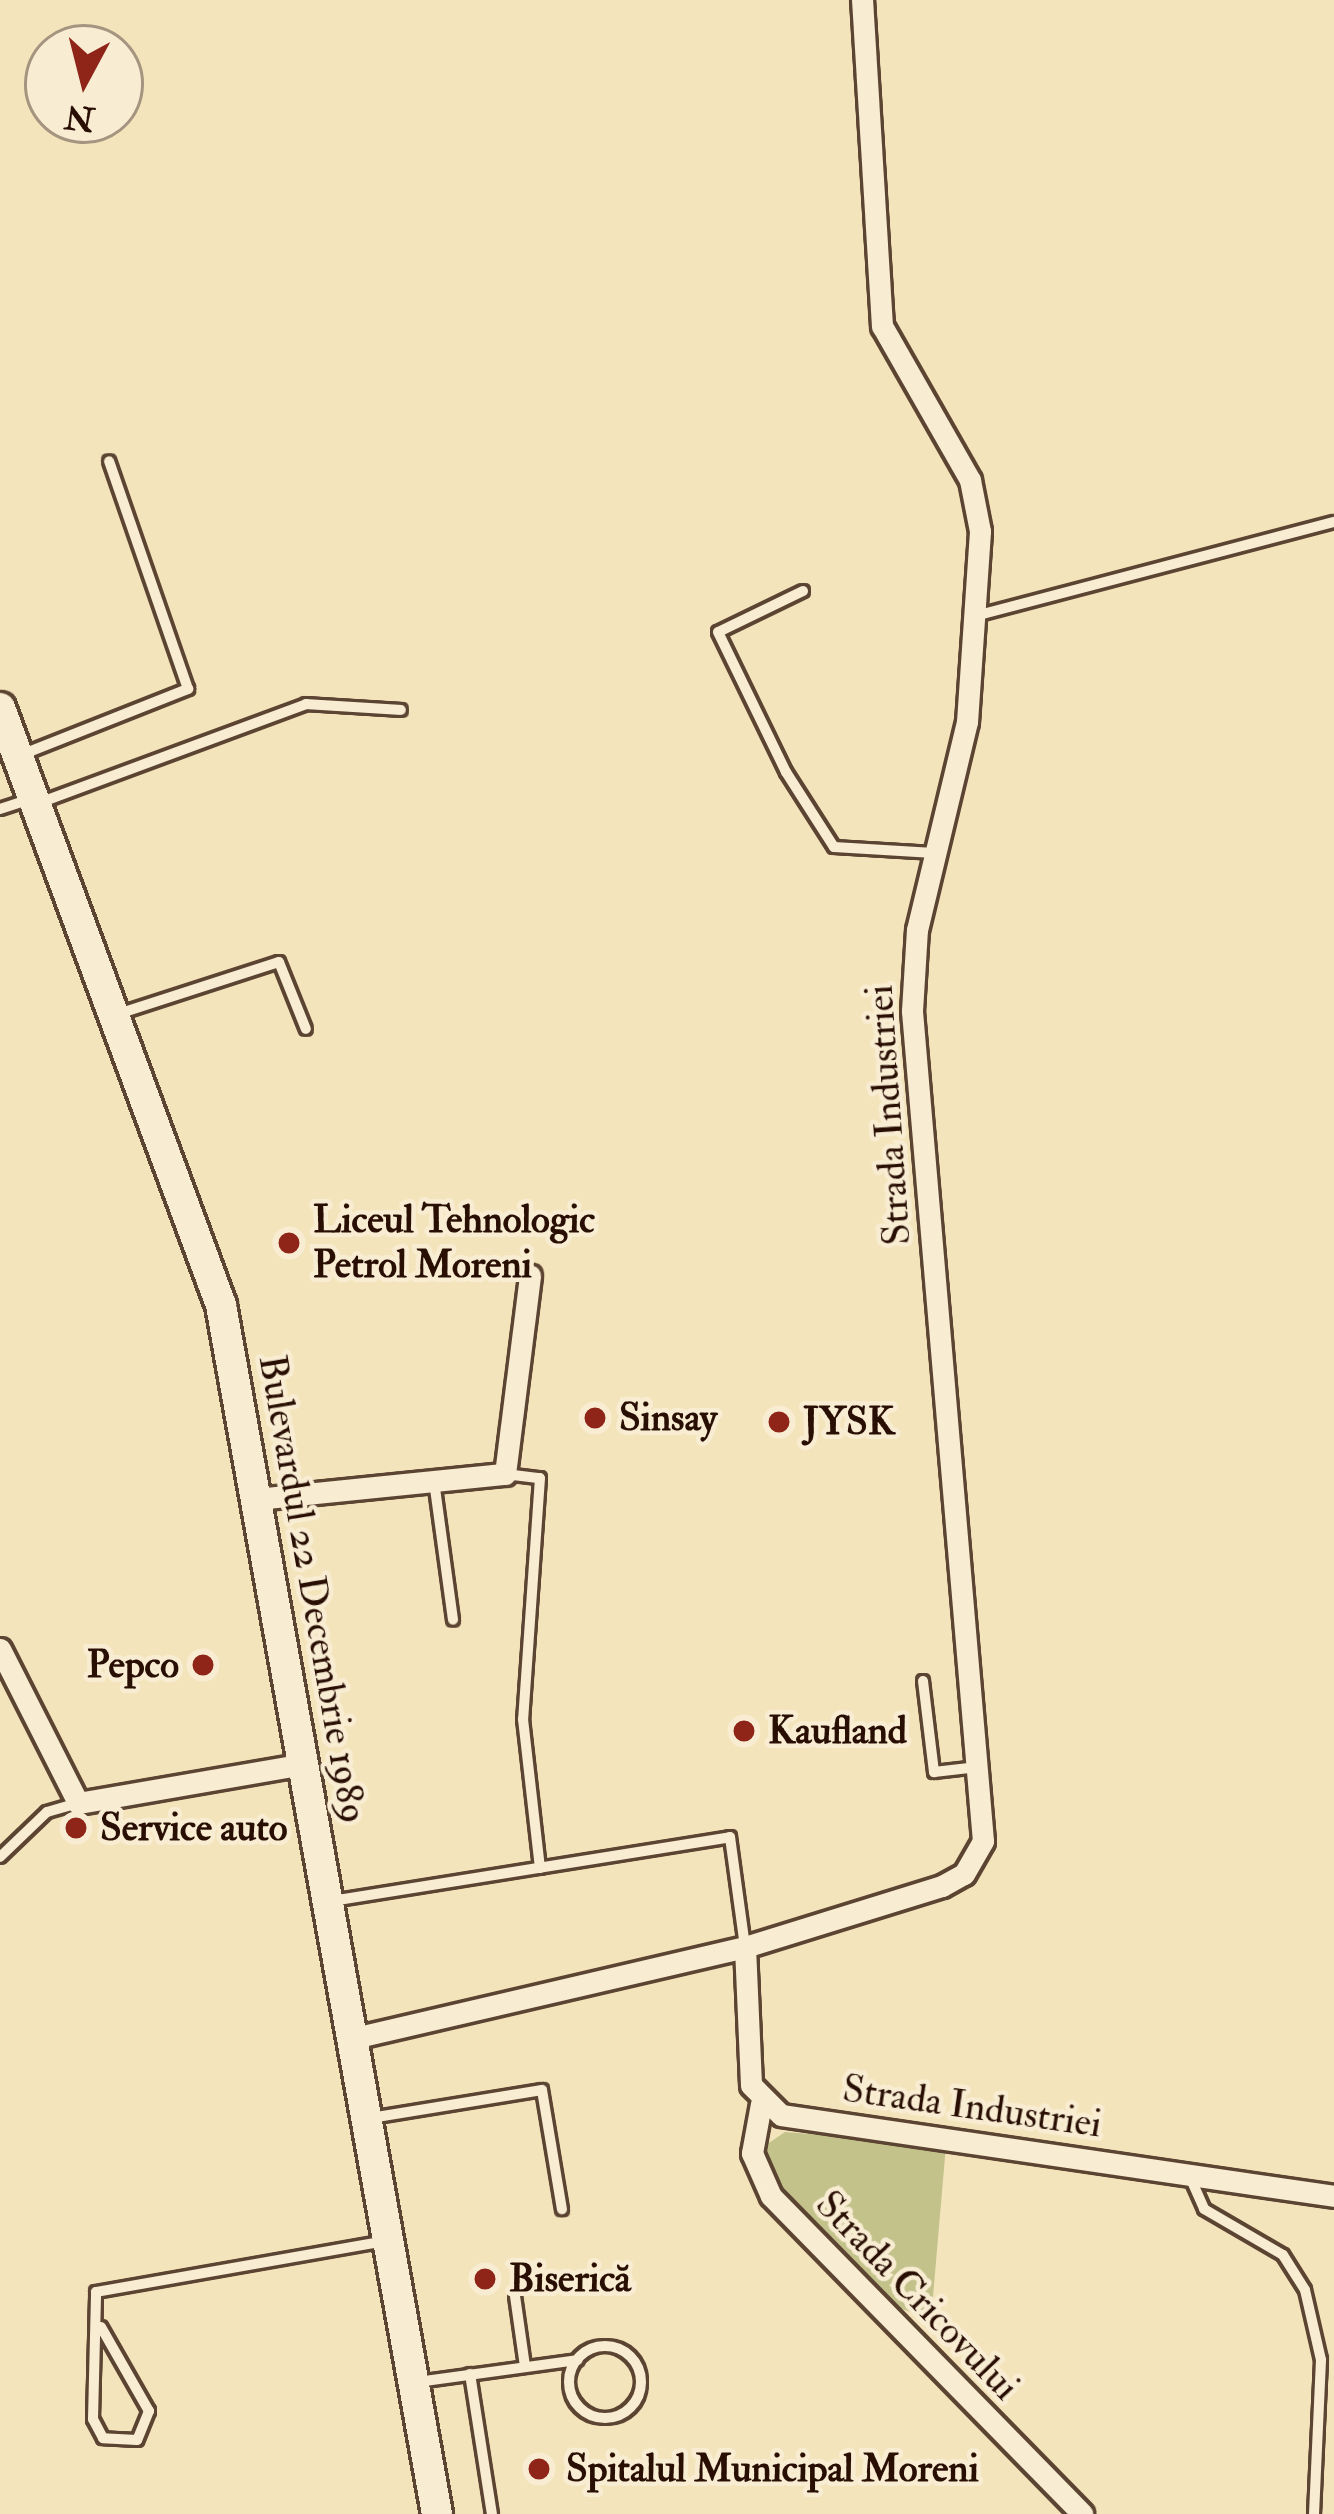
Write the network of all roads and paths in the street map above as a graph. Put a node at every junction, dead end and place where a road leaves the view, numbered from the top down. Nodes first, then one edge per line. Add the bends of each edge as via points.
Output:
1 (862, 0) edge
2 (109, 461) dead end
3 (1334, 523) edge
4 (803, 591) dead end
5 (979, 615) junction
6 (0, 709) edge
7 (401, 710) dead end
8 (18, 756) junction
9 (35, 801) junction
10 (0, 809) edge
11 (934, 853) junction
12 (118, 1014) junction
13 (306, 1029) dead end
14 (530, 1276) dead end
15 (505, 1474) junction
16 (434, 1481) junction
17 (257, 1499) junction
18 (453, 1620) dead end
19 (0, 1649) edge
20 (923, 1681) dead end
21 (304, 1763) junction
22 (981, 1766) junction
23 (78, 1803) junction
24 (0, 1857) edge
25 (540, 1868) junction
26 (329, 1901) junction
27 (745, 1947) junction
28 (354, 2038) junction
29 (761, 2104) junction
30 (368, 2119) junction
31 (1190, 2177) junction
32 (1334, 2195) edge
33 (562, 2209) dead end
34 (389, 2241) junction
35 (515, 2296) dead end
36 (101, 2327) junction
37 (577, 2360) junction
38 (526, 2366) junction
39 (470, 2374) junction
40 (414, 2383) junction
41 (437, 2514) edge
42 (492, 2514) edge
43 (1082, 2514) edge
44 (1314, 2514) edge

1 - 5 street, Strada Industriei via 882,326 970,480
2 - 8 lane via 188,689
3 - 5 lane
4 - 11 lane via 718,632 776,752 834,847
5 - 11 street, Strada Industriei via 956,787
6 - 8 main road, Bulevardul 22 Decembrie 1989
7 - 9 lane via 305,704
8 - 9 main road, Bulevardul 22 Decembrie 1989
9 - 10 lane
9 - 12 main road, Bulevardul 22 Decembrie 1989
11 - 22 street, Strada Industriei via 912,1011
12 - 13 lane via 279,962
12 - 17 main road, Bulevardul 22 Decembrie 1989 via 221,1305
14 - 15 street
15 - 16 street
15 - 25 lane via 540,1478 523,1719
16 - 17 street
16 - 18 lane
17 - 21 main road, Bulevardul 22 Decembrie 1989
19 - 23 street
20 - 22 lane via 934,1772
21 - 23 street
21 - 26 main road, Bulevardul 22 Decembrie 1989
22 - 27 street, Strada Industriei via 982,1841 964,1874
23 - 24 lane via 47,1812
25 - 26 lane
25 - 27 lane via 730,1837
26 - 28 main road, Bulevardul 22 Decembrie 1989
27 - 28 street, Strada Industriei
27 - 29 street
28 - 30 main road, Bulevardul 22 Decembrie 1989
29 - 31 street, Strada Industriei
29 - 43 street, Strada Cricovului via 750,2138 771,2196
30 - 33 lane via 542,2090
30 - 34 main road, Bulevardul 22 Decembrie 1989
31 - 32 street, Strada Industriei
31 - 44 lane via 1204,2209 1282,2254 1305,2290 1322,2360
34 - 36 lane via 96,2292
34 - 40 main road, Bulevardul 22 Decembrie 1989
35 - 38 lane
36 - 36 lane via 87,2355 94,2419 103,2438 136,2440 149,2411
37 - 37 lane via 610,2346 632,2357 641,2380 634,2404 616,2416 583,2410 569,2380
37 - 38 lane
38 - 39 lane
39 - 40 lane
39 - 42 lane
40 - 41 main road, Bulevardul 22 Decembrie 1989

